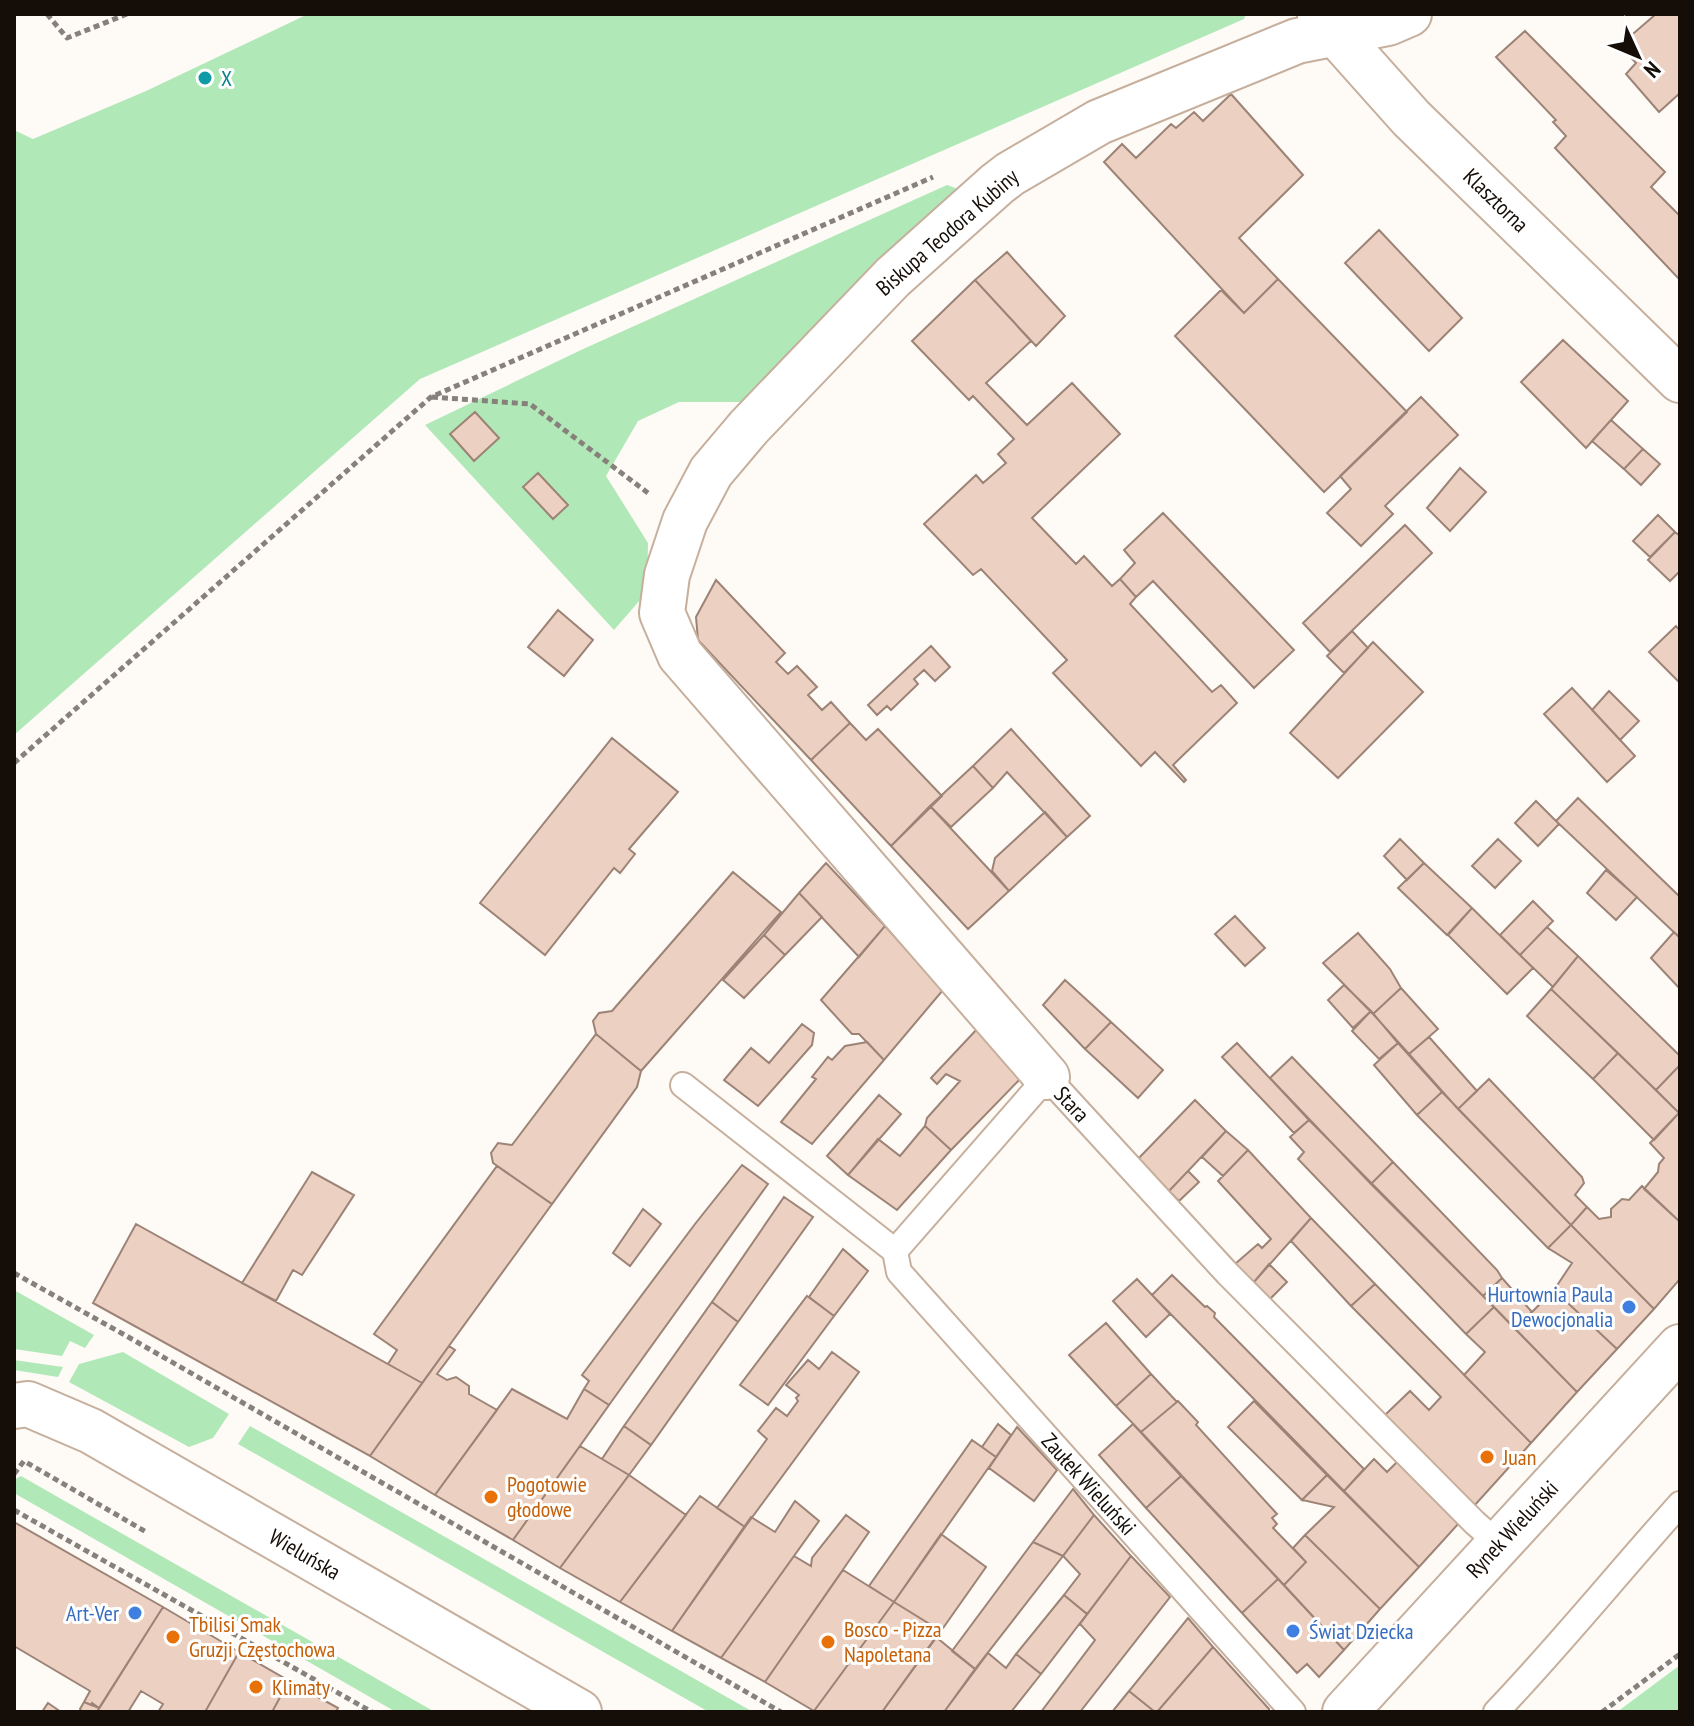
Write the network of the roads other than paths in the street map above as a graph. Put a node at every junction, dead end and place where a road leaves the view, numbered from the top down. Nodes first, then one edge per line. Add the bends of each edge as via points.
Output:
1 (1409, 14) edge
2 (1327, 24) edge
3 (1680, 380) edge
4 (673, 641) joint
5 (1047, 1077) junction
6 (683, 1085) dead end
7 (895, 1251) junction
8 (1680, 1347) edge
9 (21, 1405) edge
10 (1680, 1504) edge
11 (1499, 1544) junction
12 (579, 1712) edge
13 (1293, 1712) edge
14 (1345, 1712) edge
15 (1496, 1712) edge

1 - 2 street, Biskupa Teodora Kubiny via 1388,23
2 - 3 street, Klasztorna via 1411,118
2 - 4 street, Biskupa Teodora Kubiny via 1099,122 1010,174 893,277 711,472 685,521 667,575 662,613
4 - 5 street, Stara
5 - 7 lane
5 - 11 lane, Stara via 1227,1273
6 - 7 lane, Zaułek Wieluński
7 - 13 lane, Zaułek Wieluński via 899,1272
8 - 11 street, Rynek Wieluński
9 - 12 street, Wieluńska via 91,1431
10 - 15 lane
11 - 14 street, Rynek Wieluński

